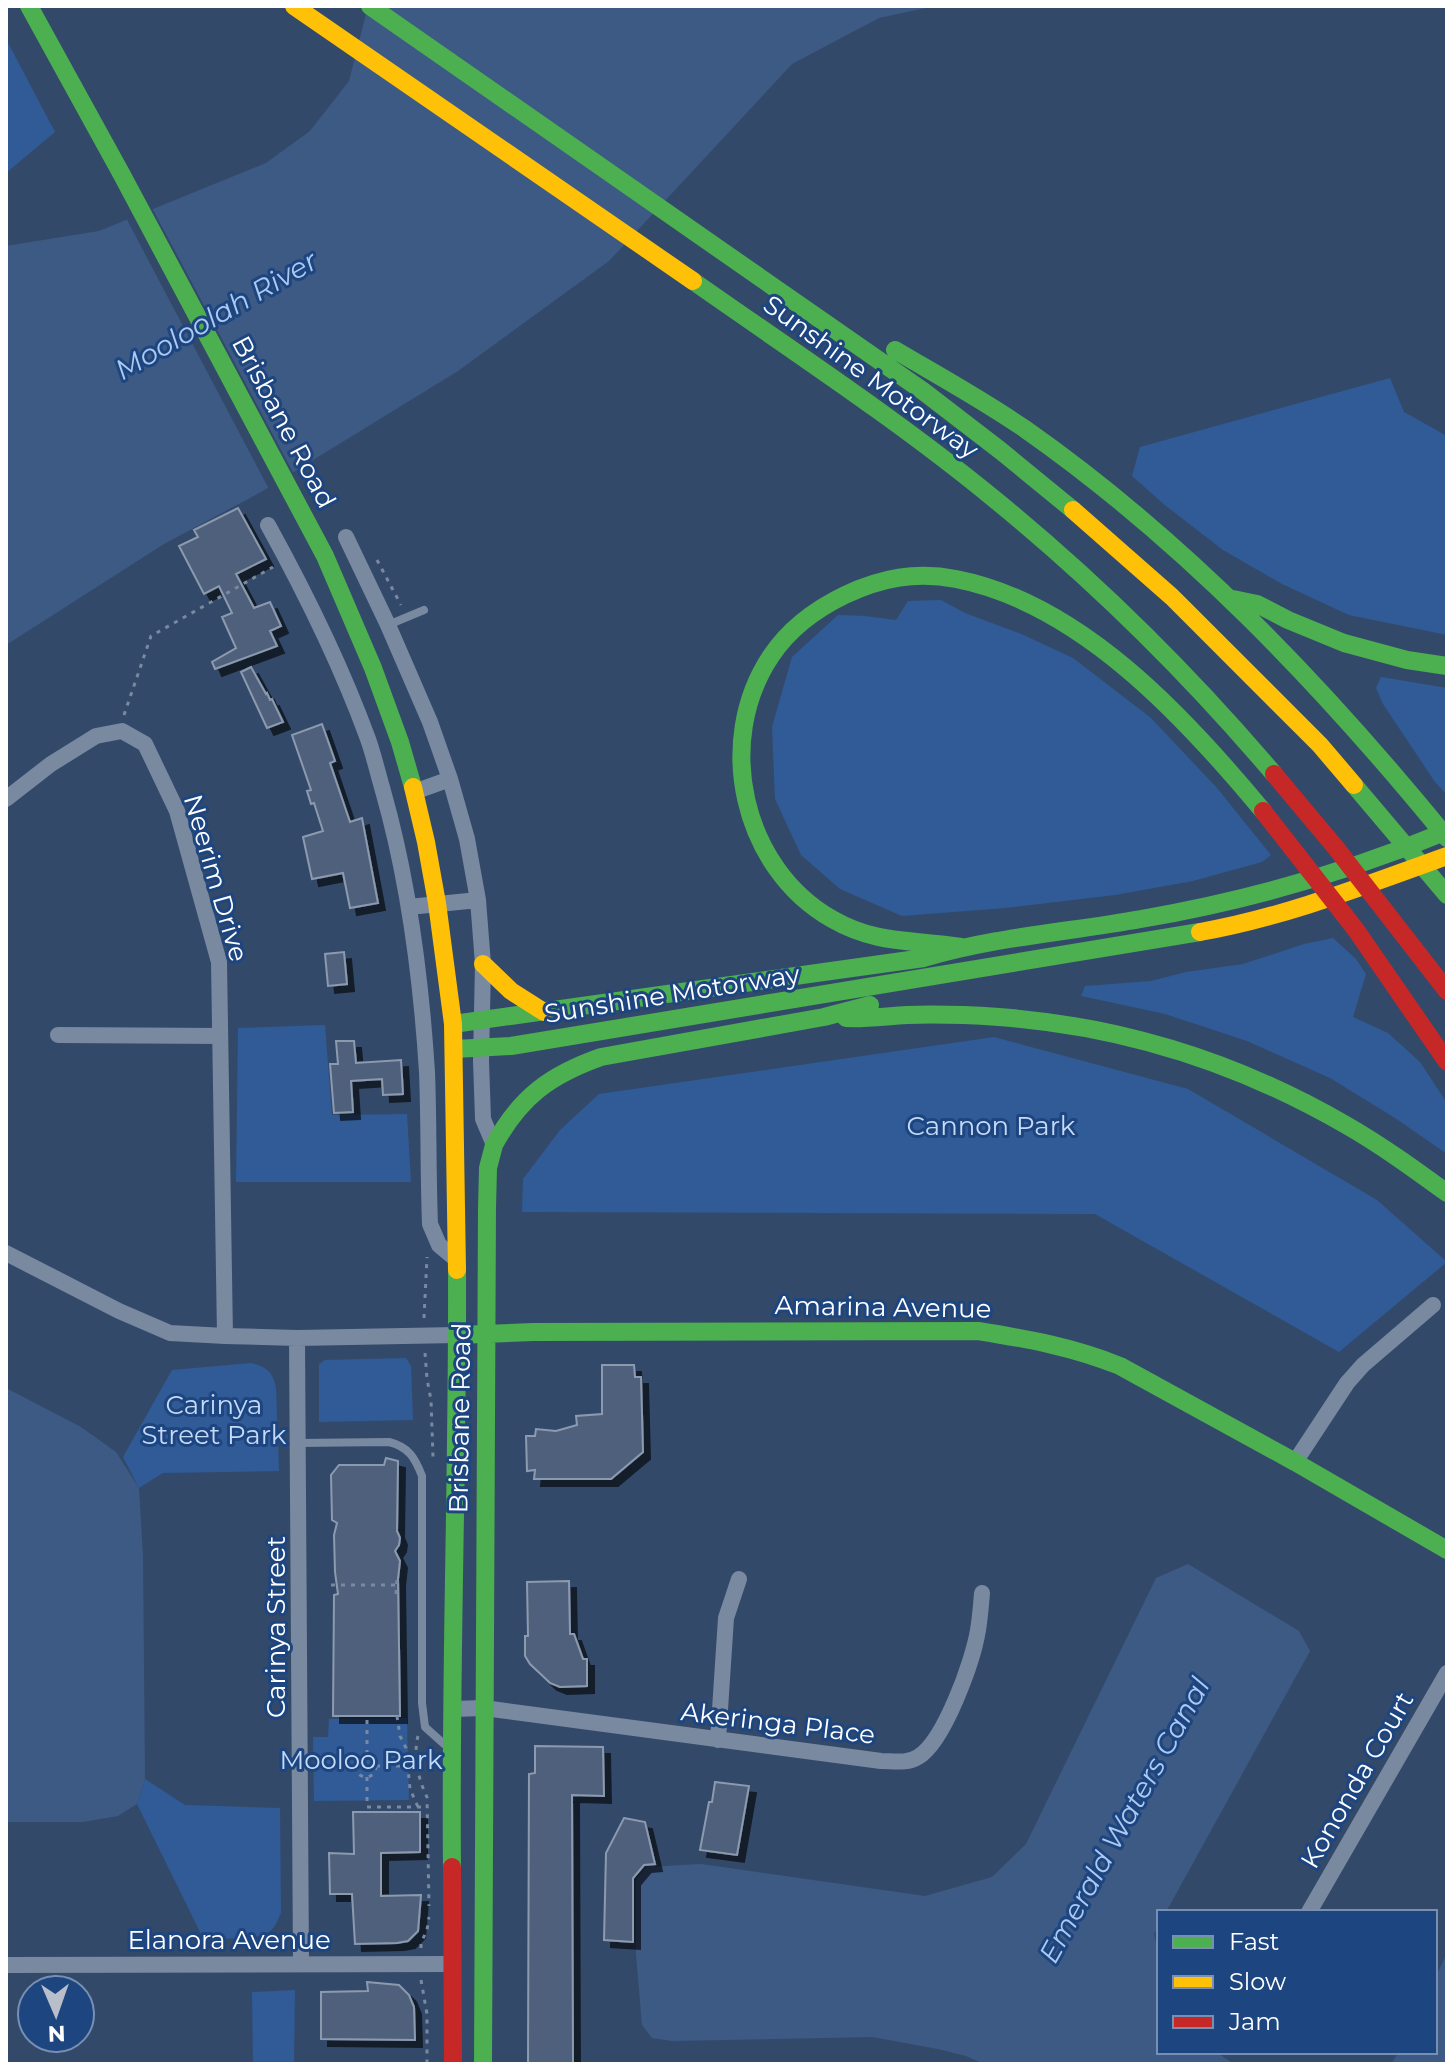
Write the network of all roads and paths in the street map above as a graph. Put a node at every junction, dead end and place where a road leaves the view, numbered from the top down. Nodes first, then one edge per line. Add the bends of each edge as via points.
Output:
1 (29, 6) edge
2 (294, 6) edge
3 (370, 6) edge
4 (837, 331) junction
5 (268, 525) dead end
6 (346, 537) dead end
7 (287, 559) junction
8 (1227, 598) junction
9 (424, 610) dead end
10 (388, 625) junction
11 (1447, 666) edge
12 (122, 731) junction
13 (450, 779) junction
14 (414, 792) junction
15 (6, 799) edge
16 (1447, 831) edge
17 (1447, 838) edge
18 (1447, 856) edge
19 (1447, 895) edge
20 (478, 900) junction
21 (437, 903) junction
22 (409, 907) junction
23 (1179, 936) junction
24 (961, 947) junction
25 (483, 964) junction
26 (1447, 991) edge
27 (544, 1012) junction
28 (824, 1017) junction
29 (482, 1021) junction
30 (453, 1024) junction
31 (58, 1035) dead end
32 (220, 1036) junction
33 (482, 1048) junction
34 (455, 1049) junction
35 (1447, 1062) edge
36 (494, 1145) junction
37 (1447, 1193) edge
38 (6, 1253) edge
39 (457, 1260) junction
40 (1433, 1305) dead end
41 (486, 1334) junction
42 (457, 1335) junction
43 (225, 1336) junction
44 (297, 1338) junction
45 (299, 1443) junction
46 (1295, 1462) junction
47 (1447, 1550) edge
48 (397, 1579) dead end
49 (739, 1579) dead end
50 (331, 1585) dead end
51 (397, 1585) junction
52 (982, 1593) dead end
53 (396, 1594) dead end
54 (1447, 1673) edge
55 (484, 1708) junction
56 (452, 1709) junction
57 (397, 1716) dead end
58 (367, 1720) dead end
59 (718, 1740) junction
60 (451, 1749) junction
61 (367, 1757) junction
62 (376, 1766) junction
63 (408, 1766) junction
64 (356, 1767) junction
65 (300, 1768) junction
66 (367, 1777) junction
67 (418, 1807) junction
68 (427, 1807) dead end
69 (1310, 1910) edge
70 (301, 1964) junction
71 (453, 1964) junction
72 (6, 1965) edge
73 (453, 2064) edge
74 (483, 2064) edge

1 - 14 main road, Brisbane Road via 325,556 389,709
2 - 26 main road, Sunshine Motorway via 661,259 991,497 1182,671 1320,827
3 - 4 main road, Sunshine Motorway
4 - 8 main road via 877,339 1037,437 1137,516
4 - 19 main road, Sunshine Motorway via 1001,451 1172,597 1320,745
5 - 7 street
6 - 10 street, Brisbane Road
7 - 12 path via 151,636
7 - 22 street via 369,741
8 - 11 main road via 1257,604 1365,649
8 - 17 main road via 1342,717
9 - 10 lane
10 - 13 street, Brisbane Road
12 - 15 street via 96,736
12 - 32 street, Neerim Drive via 145,744 177,811 219,962
13 - 14 street
13 - 20 street, Brisbane Road
14 - 21 main road, Brisbane Road
16 - 24 main road, Sunshine Motorway via 1298,883 1194,909
18 - 23 main road, Sunshine Motorway via 1315,903
20 - 21 street
20 - 25 street, Brisbane Road
21 - 22 street
21 - 30 main road, Brisbane Road
22 - 39 street via 427,1074 430,1224 439,1245
23 - 28 main road via 1145,952
23 - 33 main road, Sunshine Motorway
24 - 27 main road, Sunshine Motorway via 924,958
24 - 35 main road via 887,940 858,931 810,904 770,860 743,793 743,721 766,664 804,619 882,580 913,575 980,584 1062,621 1119,662 1223,765 1292,847 1393,980
25 - 27 main road
25 - 29 street, Brisbane Road
27 - 29 main road, Sunshine Motorway
28 - 36 main road via 584,1062 522,1102
28 - 37 main road via 1000,1017 1087,1027 1152,1043 1260,1080 1325,1112 1376,1141
29 - 30 main road, Sunshine Motorway
29 - 33 street, Brisbane Road
30 - 34 main road, Brisbane Road
31 - 32 street
32 - 43 street, Neerim Drive
33 - 34 main road, Sunshine Motorway
33 - 36 street, Brisbane Road via 483,1119
34 - 39 main road, Brisbane Road
36 - 41 main road, Brisbane Road via 487,1180
38 - 43 street via 170,1333
39 - 42 main road, Brisbane Road
40 - 46 street via 1347,1383
41 - 42 main road, Amarina Avenue
41 - 46 main road, Amarina Avenue via 978,1331 1012,1336 1120,1366
41 - 55 main road, Brisbane Road
42 - 44 street
42 - 56 main road, Brisbane Road
43 - 44 street
44 - 45 street, Carinya Street
45 - 60 lane, Brisbane Road via 389,1442 413,1455 422,1476 425,1727
45 - 65 street, Carinya Street
46 - 47 main road, Amarina Avenue
48 - 51 path
49 - 59 street via 726,1618
50 - 51 path
51 - 53 path
52 - 59 street, Akeringa Place via 978,1632 958,1693 933,1744 915,1759 881,1761
54 - 69 street, Kononda Court
55 - 56 street, Akeringa Place
55 - 59 street, Akeringa Place
55 - 74 main road, Brisbane Road
56 - 60 main road, Brisbane Road
57 - 63 path
58 - 61 path
60 - 71 main road, Brisbane Road
61 - 62 path
61 - 64 path
62 - 63 path
62 - 66 path
63 - 67 path
64 - 65 path
64 - 66 path
65 - 70 street, Carinya Street
66 - 67 path via 367,1807
67 - 68 path
70 - 71 street, Elanora Avenue
70 - 72 street, Elanora Avenue
71 - 73 main road, Brisbane Road

